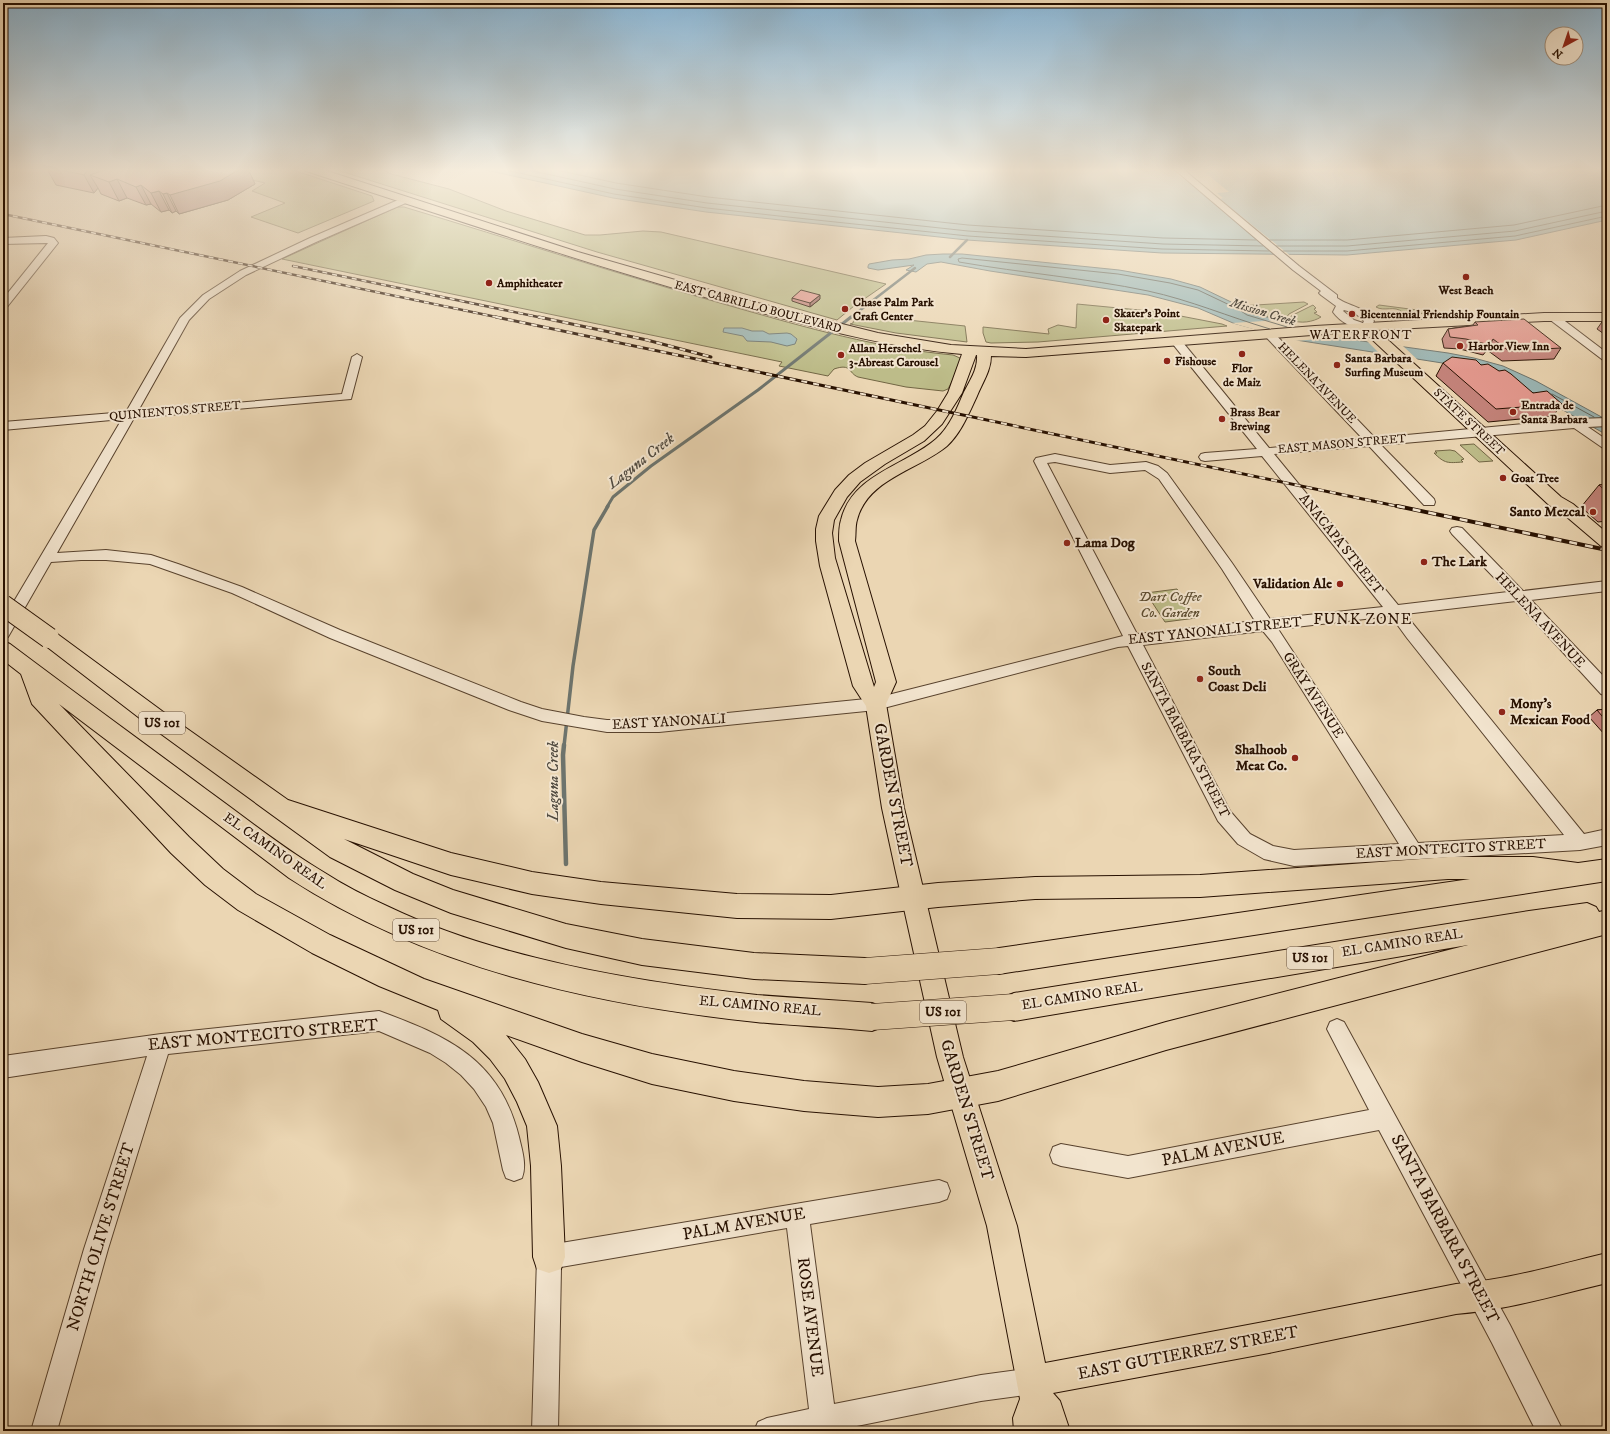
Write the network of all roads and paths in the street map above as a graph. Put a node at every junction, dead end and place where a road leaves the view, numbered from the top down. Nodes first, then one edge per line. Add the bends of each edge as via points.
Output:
1 (321, 236) edge
2 (516, 236) edge
3 (1258, 236) edge
4 (3, 241) edge
5 (3, 305) edge
6 (1553, 317) junction
7 (1607, 317) edge
8 (1366, 327) junction
9 (1270, 334) junction
10 (1176, 340) junction
11 (977, 352) junction
12 (357, 357) dead end
13 (1607, 358) edge
14 (130, 416) junction
15 (1607, 422) edge
16 (1580, 423) junction
17 (3, 426) edge
18 (1480, 432) junction
19 (1373, 442) junction
20 (1607, 445) edge
21 (1266, 451) junction
22 (1205, 457) dead end
23 (1040, 462) joint
24 (1555, 501) junction
25 (1429, 502) dead end
26 (1457, 531) dead end
27 (1607, 542) edge
28 (1607, 555) edge
29 (48, 558) junction
30 (1607, 586) edge
31 (1520, 597) junction
32 (3, 605) edge
33 (1394, 611) junction
34 (1267, 625) junction
35 (3, 633) edge
36 (1132, 640) junction
37 (3, 650) edge
38 (30, 670) junction
39 (1607, 690) edge
40 (876, 704) junction
41 (276, 806) junction
42 (1607, 837) edge
43 (1580, 842) junction
44 (1413, 851) junction
45 (1294, 858) joint
46 (1607, 870) edge
47 (1577, 874) junction
48 (913, 898) junction
49 (1607, 912) edge
50 (1607, 922) edge
51 (421, 991) junction
52 (1337, 1029) dead end
53 (161, 1044) junction
54 (3, 1067) edge
55 (960, 1093) junction
56 (1386, 1118) junction
57 (1061, 1155) dead end
58 (514, 1170) dead end
59 (939, 1191) dead end
60 (796, 1215) junction
61 (549, 1257) junction
62 (1607, 1268) edge
63 (1481, 1297) junction
64 (1034, 1390) junction
65 (823, 1419) junction
66 (797, 1428) edge
67 (44, 1431) edge
68 (545, 1431) edge
69 (767, 1431) edge
70 (1030, 1431) edge
71 (1054, 1431) edge
72 (1550, 1431) edge

1 - 14 street via 244,273 206,297 182,322
2 - 11 main road, EAST CABRILLO BOULEVARD via 627,271 843,331
3 - 8 street via 1342,306 1338,312 1350,322
4 - 5 street via 42,239 51,240 53,243
6 - 7 main road, EAST CABRILLO BOULEVARD
6 - 8 main road, EAST CABRILLO BOULEVARD
6 - 13 street
8 - 9 main road, EAST CABRILLO BOULEVARD
8 - 18 main road, STATE STREET
9 - 10 main road, EAST CABRILLO BOULEVARD
9 - 19 street, HELENA AVENUE
10 - 11 main road, EAST CABRILLO BOULEVARD via 1026,353
10 - 21 street, ANACAPA STREET
11 - 40 main road, GARDEN STREET via 931,428 915,441 873,464 856,477 840,493 825,522 827,560 864,686
12 - 14 street, QUINIENTOS STREET via 347,396
14 - 17 street, QUINIENTOS STREET
14 - 29 street
15 - 16 street, EAST MASON STREET
16 - 18 street, EAST MASON STREET
16 - 20 street
18 - 19 street, EAST MASON STREET
18 - 24 main road, STATE STREET
19 - 21 street, EAST MASON STREET
19 - 25 street, HELENA AVENUE
21 - 22 street, EAST MASON STREET
21 - 33 street, ANACAPA STREET
23 - 34 street, GRAY AVENUE via 1055,458 1110,469 1150,467 1163,476
23 - 36 street, SANTA BARBARA STREET
24 - 27 main road, STATE STREET via 1568,508
24 - 28 main road, STATE STREET via 1557,508
26 - 31 street, HELENA AVENUE
29 - 35 street
29 - 40 street, EAST YANONALI via 99,555 151,560 237,590 335,634 514,706 542,715 584,723 666,725
30 - 31 street, EAST YANONALI STREET
31 - 33 street, EAST YANONALI STREET
31 - 39 street, HELENA AVENUE
32 - 41 highway, US 101, bridge
33 - 34 street, EAST YANONALI STREET
33 - 43 street, ANACAPA STREET
34 - 36 street, EAST YANONALI STREET
34 - 44 street, GRAY AVENUE
36 - 40 street, EAST YANONALI STREET
36 - 45 street, SANTA BARBARA STREET via 1224,816 1244,839 1270,853
37 - 38 highway, EL CAMINO REAL / US 101
38 - 49 highway, EL CAMINO REAL / US 101, bridge via 313,881 379,915 471,951 582,982 662,996 758,1008 872,1016 1014,1007
38 - 51 highway via 40,698 180,845 214,877 247,902 321,944
40 - 48 main road, GARDEN STREET via 893,808
41 - 47 highway, US 101, bridge via 339,849 404,882 451,901 530,926 603,944 681,958 754,966 865,971 999,961
41 - 48 highway via 452,864 532,883 682,902 737,906 830,907
42 - 43 street, EAST MONTECITO STREET
43 - 44 street, EAST MONTECITO STREET
44 - 45 street, EAST MONTECITO STREET
46 - 47 highway, US 101
47 - 48 highway via 1533,868 1448,868 1200,886 1035,888
48 - 55 main road, GARDEN STREET
50 - 55 highway via 1166,1036 1005,1084
51 - 55 highway via 582,1048 652,1069 734,1086 804,1096 878,1102 928,1099
51 - 61 highway via 464,1017 483,1032 500,1049 528,1092 542,1126
52 - 56 street, SANTA BARBARA STREET
53 - 54 street, EAST MONTECITO STREET
53 - 58 street, EAST MONTECITO STREET via 379,1021 385,1023 450,1052 479,1078 492,1095 503,1120
53 - 67 street, NORTH OLIVE STREET via 96,1249
55 - 64 main road, GARDEN STREET via 1002,1226
56 - 57 street, PALM AVENUE via 1128,1166
56 - 63 street, SANTA BARBARA STREET
59 - 60 street, PALM AVENUE
60 - 61 street, PALM AVENUE
60 - 65 street, ROSE AVENUE
61 - 68 street
62 - 63 main road, EAST GUTIERREZ STREET
63 - 64 main road, EAST GUTIERREZ STREET via 1456,1299 1269,1337
63 - 72 street, SANTA BARBARA STREET
64 - 65 street, EAST GUTIERREZ STREET via 981,1388
64 - 70 main road via 1029,1418
64 - 71 main road, GARDEN STREET via 1048,1413
65 - 66 street, EAST GUTIERREZ STREET
66 - 69 street, EAST GUTIERREZ STREET

